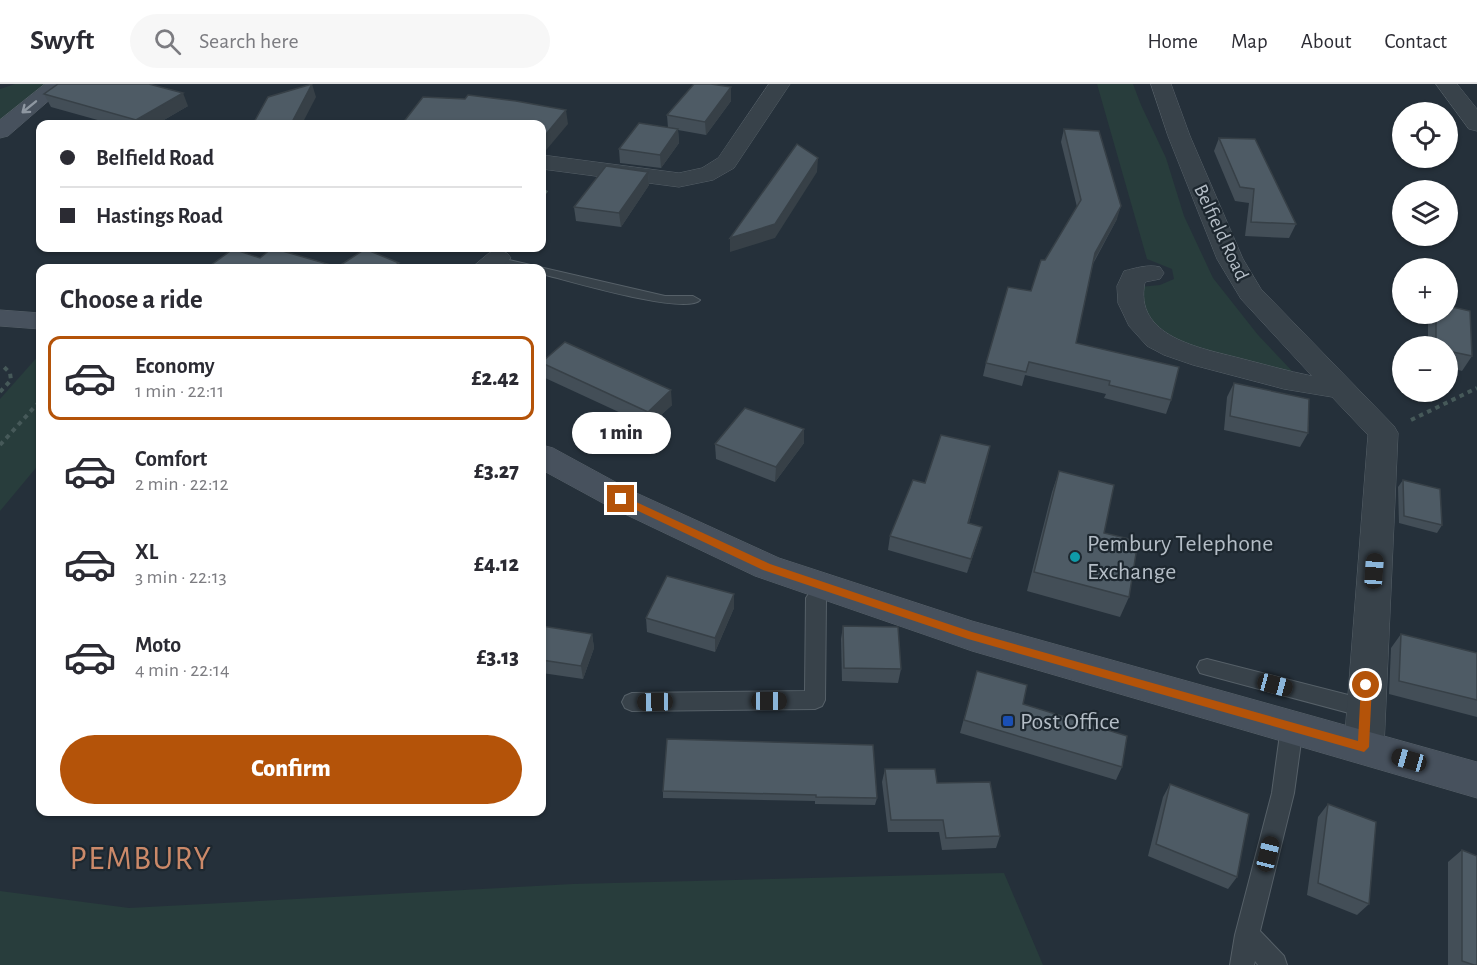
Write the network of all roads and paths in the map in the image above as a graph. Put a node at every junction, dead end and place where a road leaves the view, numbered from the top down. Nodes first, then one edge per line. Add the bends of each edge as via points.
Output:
1 (58, 84) edge
2 (780, 84) edge
3 (1161, 84) edge
4 (1446, 84) edge
5 (1477, 124) edge
6 (0, 131) edge
7 (546, 163) edge
8 (491, 263) edge
9 (509, 264) edge
10 (546, 271) edge
11 (1151, 273) dead end
12 (693, 300) dead end
13 (0, 318) edge
14 (36, 321) edge
15 (2, 365) dead end
16 (1338, 388) junction
17 (1477, 388) edge
18 (0, 392) edge
19 (36, 404) edge
20 (1383, 433) junction
21 (0, 445) edge
22 (546, 458) edge
23 (824, 586) junction
24 (1207, 667) dead end
25 (632, 702) dead end
26 (1364, 708) junction
27 (1292, 727) junction
28 (1364, 747) junction
29 (1477, 780) edge
30 (1247, 935) junction
31 (1242, 965) edge
32 (1275, 965) edge

1 -> 6 street
2 - 7 street via 726,163 705,184
3 - 16 street, Belfield Road via 1230,260 1250,292
4 - 5 street
8 - 9 lane
10 - 12 lane via 665,300
11 - 16 street via 1133,277 1128,289 1133,310 1145,329 1159,341 1198,357 1309,386
13 - 14 street
15 - 18 path via 11,380
16 - 20 street, Belfield Road
17 - 20 path
19 - 21 path
20 - 26 street
22 - 23 street via 621,499 766,567
23 - 25 lane via 816,598 815,700
23 - 27 street via 972,636
24 - 26 lane
26 - 28 street
27 - 28 street
27 - 30 lane via 1283,793
28 - 29 street
30 - 31 lane
30 - 32 lane

